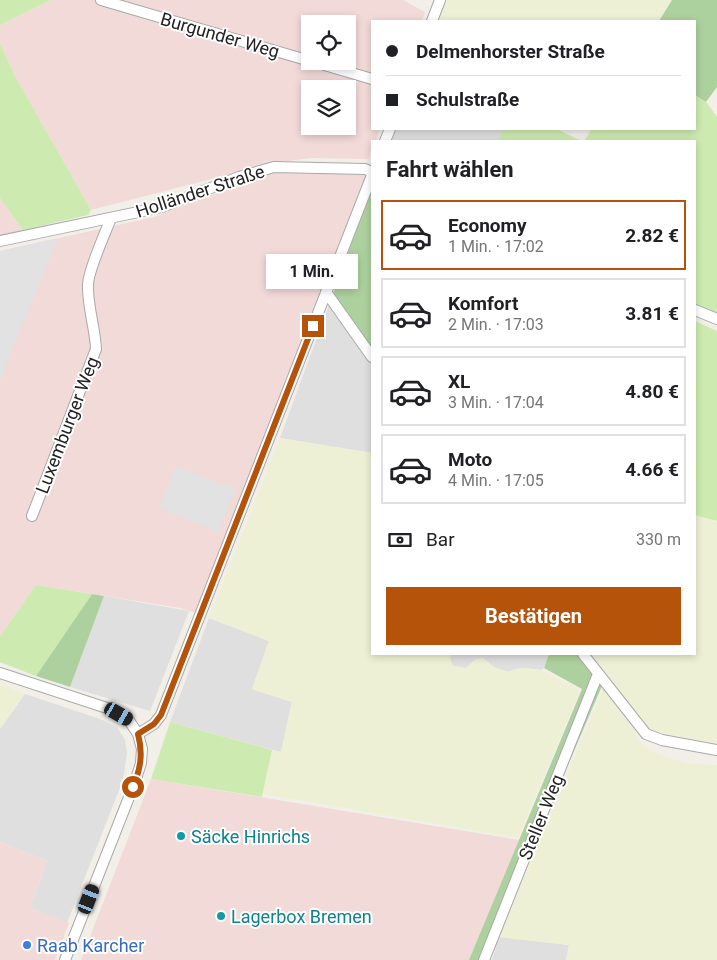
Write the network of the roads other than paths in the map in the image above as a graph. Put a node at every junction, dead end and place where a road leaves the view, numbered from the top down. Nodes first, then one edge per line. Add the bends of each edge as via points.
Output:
1 (101, 0) edge
2 (440, 0) edge
3 (432, 20) edge
4 (301, 58) edge
5 (342, 70) edge
6 (371, 79) edge
7 (371, 172) edge
8 (371, 176) edge
9 (111, 218) junction
10 (0, 241) edge
11 (326, 292) junction
12 (696, 310) edge
13 (717, 319) edge
14 (371, 355) edge
15 (32, 516) dead end
16 (584, 655) edge
17 (0, 673) edge
18 (598, 674) junction
19 (138, 734) junction
20 (717, 750) edge
21 (65, 960) edge
22 (484, 960) edge

1 - 4 street, Burgunder Weg
2 - 3 street
5 - 6 street, Burgunder Weg
7 - 9 street, Holländer Straße via 365,169 274,167 239,176 162,206
8 - 11 street
9 - 10 street, Holländer Straße
9 - 15 street, Luxemburger Weg via 88,282 96,349
11 - 14 street
11 - 19 street via 161,715
12 - 13 street
16 - 18 street
17 - 19 street via 110,709 128,719
18 - 20 street via 646,734
18 - 22 street, Steller Weg
19 - 21 street via 142,749 135,782

